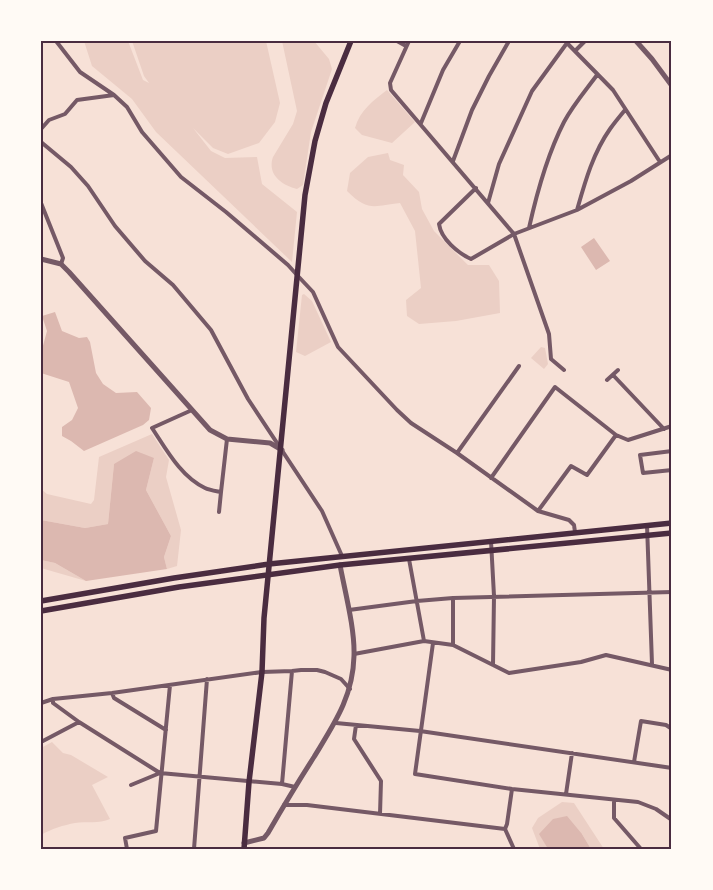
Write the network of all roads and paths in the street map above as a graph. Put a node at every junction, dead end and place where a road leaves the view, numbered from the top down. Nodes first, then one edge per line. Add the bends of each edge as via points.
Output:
1 (56, 41) edge
2 (351, 41) edge
3 (397, 41) edge
4 (460, 41) edge
5 (509, 41) edge
6 (585, 41) edge
7 (636, 41) edge
8 (566, 42) edge
9 (408, 43) edge
10 (574, 51) junction
11 (597, 74) junction
12 (672, 86) edge
13 (114, 95) junction
14 (625, 110) junction
15 (421, 123) junction
16 (41, 129) edge
17 (41, 142) edge
18 (672, 155) edge
19 (452, 161) junction
20 (660, 162) junction
21 (476, 188) junction
22 (41, 203) edge
23 (488, 203) junction
24 (577, 210) junction
25 (529, 228) junction
26 (514, 234) junction
27 (41, 259) edge
28 (61, 264) junction
29 (297, 275) junction
30 (519, 366) dead end
31 (564, 370) dead end
32 (618, 370) dead end
33 (613, 374) junction
34 (607, 380) dead end
35 (192, 410) junction
36 (672, 426) edge
37 (664, 429) junction
38 (616, 435) junction
39 (227, 439) junction
40 (282, 450) junction
41 (672, 451) edge
42 (457, 453) junction
43 (672, 470) edge
44 (491, 478) junction
45 (221, 492) junction
46 (538, 511) junction
47 (219, 512) dead end
48 (672, 522) edge
49 (647, 525) junction
50 (575, 532) junction
51 (672, 532) edge
52 (648, 535) junction
53 (491, 541) junction
54 (492, 551) junction
55 (342, 556) junction
56 (409, 559) junction
57 (269, 564) junction
58 (340, 565) junction
59 (269, 575) junction
60 (649, 592) junction
61 (672, 592) edge
62 (494, 596) junction
63 (453, 598) junction
64 (41, 600) edge
65 (417, 601) junction
66 (348, 610) junction
67 (41, 611) edge
68 (424, 642) junction
69 (433, 643) junction
70 (453, 644) junction
71 (354, 654) junction
72 (652, 664) junction
73 (493, 666) junction
74 (672, 670) edge
75 (292, 671) junction
76 (262, 672) junction
77 (207, 679) junction
78 (170, 685) junction
79 (350, 689) junction
80 (112, 692) junction
81 (53, 699) junction
82 (41, 703) edge
83 (79, 722) junction
84 (336, 723) junction
85 (356, 724) junction
86 (672, 729) edge
87 (166, 730) junction
88 (420, 731) junction
89 (41, 742) edge
90 (572, 753) junction
91 (634, 762) junction
92 (672, 764) edge
93 (672, 768) edge
94 (160, 773) junction
95 (201, 777) junction
96 (249, 782) junction
97 (282, 784) junction
98 (131, 785) dead end
99 (295, 787) junction
100 (512, 789) junction
101 (566, 794) junction
102 (614, 801) junction
103 (284, 805) junction
104 (380, 814) junction
105 (672, 820) edge
106 (505, 829) junction
107 (244, 846) edge
108 (127, 849) edge
109 (194, 849) edge
110 (514, 849) edge
111 (641, 849) edge

1 - 13 street via 80,72
2 - 29 main road via 331,86 315,141 305,195
3 - 9 street
4 - 15 street via 443,70
5 - 19 street via 472,110
6 - 10 street
7 - 12 street
8 - 10 street
8 - 23 street via 532,91 499,164
9 - 15 street via 390,83 391,90
10 - 11 street
11 - 14 street via 613,90
11 - 25 street via 565,120 551,150
13 - 16 street via 78,100 65,114 49,120
13 - 29 street via 181,177
14 - 20 street
14 - 24 street via 597,152
15 - 19 street
17 - 40 street via 71,167 145,261 173,285 211,330 248,399
18 - 20 street
19 - 21 street
20 - 24 street via 631,182
21 - 23 street
21 - 26 street via 439,224 440,231 460,254 471,259
22 - 28 street via 62,258
23 - 26 street
24 - 25 street
25 - 26 street
26 - 31 street via 548,334 551,359
27 - 28 street
28 - 35 street
29 - 40 main road
29 - 42 street via 312,292 338,347 411,423
30 - 42 street
32 - 33 street
33 - 34 street
33 - 37 street
35 - 39 street via 210,430
35 - 45 street via 152,428 189,477 206,489
36 - 37 street
37 - 38 street via 628,440
38 - 44 street via 555,387
38 - 46 street via 587,475 571,466
39 - 40 street via 270,443
39 - 45 street
40 - 55 street via 322,511
40 - 57 main road
41 - 43 street via 640,454 643,473
42 - 44 street
44 - 46 street
45 - 47 street
46 - 50 street via 569,520
48 - 49 main road
49 - 50 main road
49 - 52 street
50 - 53 main road
51 - 52 main road
52 - 54 main road
52 - 60 street
53 - 54 street
53 - 55 main road
54 - 56 main road
54 - 62 street
55 - 57 main road
56 - 58 main road
56 - 65 street
57 - 59 main road
57 - 64 main road
58 - 59 main road
58 - 66 street
59 - 67 main road
59 - 76 main road
60 - 61 street
60 - 62 street
60 - 72 street
62 - 63 street
62 - 73 street
63 - 65 street
63 - 70 street
65 - 66 street
65 - 68 street
66 - 71 street
68 - 69 street
68 - 71 street
69 - 70 street
69 - 88 street
70 - 73 street
71 - 79 street
72 - 73 street via 606,655 510,673
72 - 74 street
75 - 76 street
75 - 79 street via 317,670 341,680
75 - 97 street
76 - 77 street
76 - 96 main road
77 - 78 street
77 - 95 street
78 - 80 street
78 - 87 street
79 - 84 street
80 - 81 street
80 - 87 street via 114,698
81 - 82 street
81 - 83 street via 53,703
83 - 89 street
83 - 94 street
84 - 85 street
84 - 99 street
85 - 88 street
85 - 104 street via 354,739 381,781
86 - 91 street via 666,724 642,722
87 - 94 street
88 - 90 street
88 - 100 street via 416,774
90 - 91 street
90 - 101 street
91 - 93 street
92 - 93 street
94 - 95 street
94 - 98 street
94 - 108 street via 156,831 125,838
95 - 96 street
95 - 109 street
96 - 97 street
96 - 107 main road
97 - 99 street
99 - 103 street
100 - 101 street
100 - 106 street
101 - 102 street
102 - 105 street via 638,802
102 - 111 street via 614,818
103 - 104 street
103 - 107 street via 264,838
104 - 106 street
106 - 110 street

